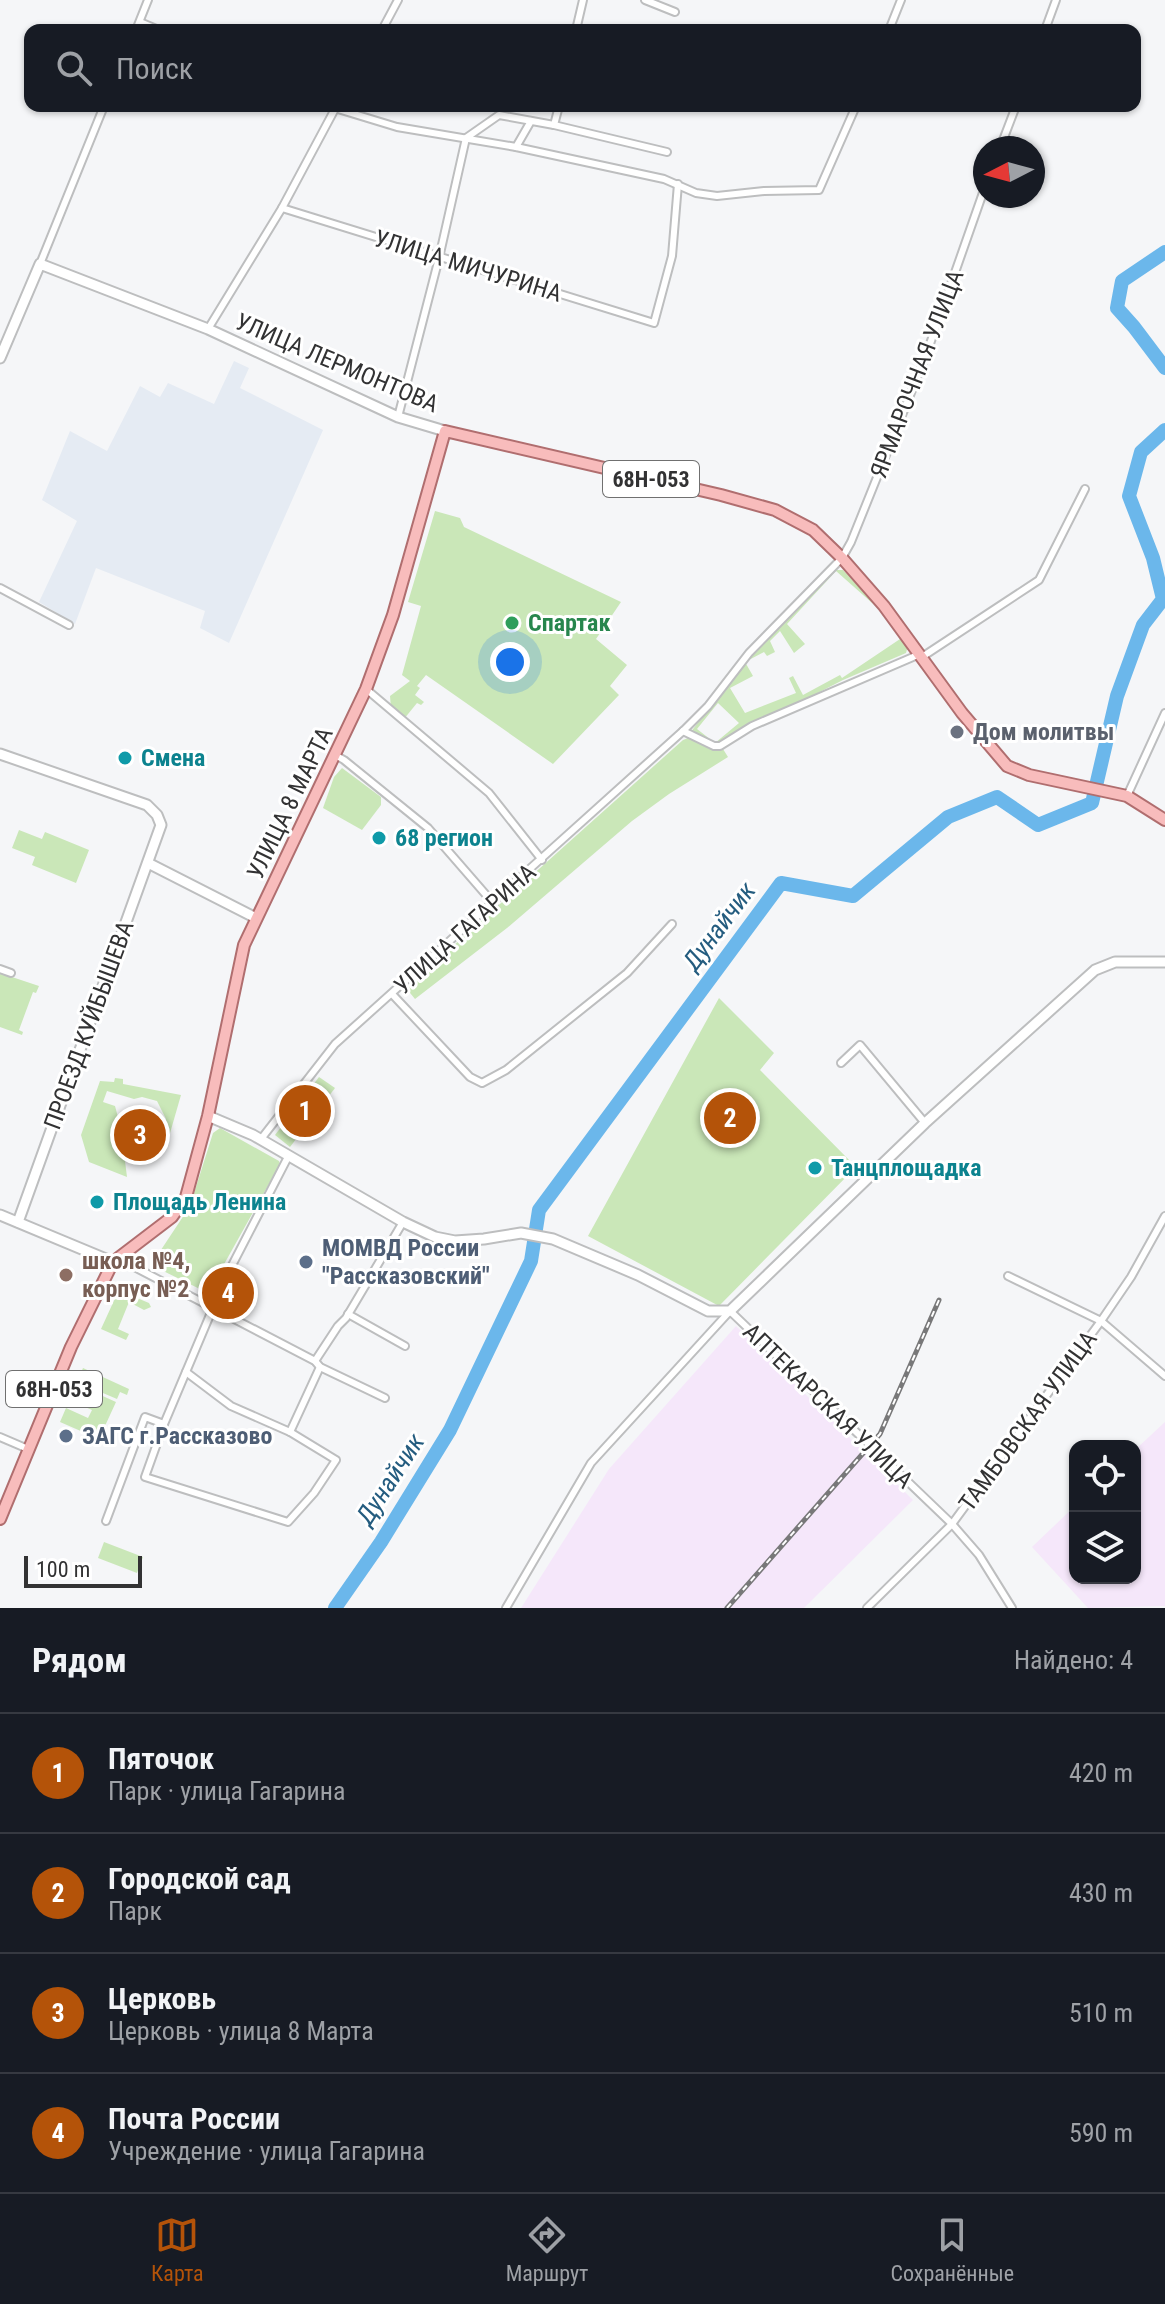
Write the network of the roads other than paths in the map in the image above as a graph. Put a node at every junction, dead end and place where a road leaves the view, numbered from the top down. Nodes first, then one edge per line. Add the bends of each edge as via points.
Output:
1 (148, 0) edge
2 (398, 0) edge
3 (583, 0) edge
4 (645, 0) edge
5 (901, 0) edge
6 (1056, 0) edge
7 (675, 12) dead end
8 (140, 22) joint
9 (145, 24) edge
10 (385, 24) edge
11 (577, 24) edge
12 (891, 24) edge
13 (1047, 24) edge
14 (102, 112) edge
15 (330, 112) edge
16 (349, 112) edge
17 (557, 112) edge
18 (853, 112) edge
19 (1014, 112) edge
20 (531, 121) junction
21 (554, 125) junction
22 (1005, 136) edge
23 (466, 138) junction
24 (516, 147) junction
25 (667, 152) dead end
26 (678, 184) junction
27 (282, 208) junction
28 (978, 208) edge
29 (439, 258) junction
30 (40, 264) junction
31 (208, 329) junction
32 (0, 358) edge
33 (398, 417) junction
34 (445, 431) junction
35 (1085, 489) dead end
36 (842, 558) junction
37 (0, 588) edge
38 (69, 625) dead end
39 (921, 655) junction
40 (366, 689) junction
41 (1165, 713) edge
42 (683, 731) junction
43 (0, 754) edge
44 (335, 755) junction
45 (1127, 796) junction
46 (1165, 820) edge
47 (542, 860) junction
48 (148, 863) junction
49 (494, 904) junction
50 (256, 918) junction
51 (672, 924) dead end
52 (1165, 962) edge
53 (0, 969) edge
54 (11, 973) dead end
55 (392, 994) junction
56 (841, 1063) dead end
57 (208, 1116) junction
58 (925, 1123) junction
59 (261, 1139) junction
60 (289, 1155) junction
61 (0, 1215) edge
62 (1165, 1216) edge
63 (18, 1222) junction
64 (403, 1222) junction
65 (116, 1260) junction
66 (1008, 1276) dead end
67 (212, 1306) junction
68 (730, 1311) junction
69 (348, 1314) junction
70 (1101, 1321) junction
71 (405, 1346) dead end
72 (318, 1364) junction
73 (186, 1372) junction
74 (1165, 1376) edge
75 (385, 1398) dead end
76 (164, 1424) junction
77 (290, 1432) junction
78 (0, 1437) edge
79 (28, 1449) junction
80 (0, 1519) edge
81 (106, 1521) dead end
82 (952, 1524) junction
83 (509, 1606) edge
84 (867, 1608) edge
85 (1012, 1608) edge

1 - 8 street
2 - 10 street
3 - 11 street
4 - 7 street
5 - 12 street
6 - 13 street
8 - 9 street
14 - 30 street
15 - 27 street
16 - 23 street via 397,127
17 - 21 street
18 - 26 street via 819,190 717,196
19 - 22 street
20 - 21 street
20 - 23 street via 499,115
20 - 24 street
21 - 25 street
23 - 24 street
23 - 29 street
24 - 26 street
26 - 29 street, УЛИЦА МИЧУРИНА via 672,256 654,323
27 - 29 street, УЛИЦА МИЧУРИНА
27 - 31 street
28 - 36 street, ЯРМАРОЧНАЯ УЛИЦА via 925,358
29 - 33 street
30 - 31 street, УЛИЦА ЛЕРМОНТОВА
30 - 32 street
31 - 33 street, УЛИЦА ЛЕРМОНТОВА
33 - 34 street, УЛИЦА ЛЕРМОНТОВА
34 - 36 main road, УЛИЦА ЛЕРМОНТОВА / 68Н-053 via 775,510 813,530
34 - 40 main road, УЛИЦА 8 МАРТА / 68Н-053 via 393,615
35 - 39 street via 1039,580
36 - 39 main road, УЛИЦА ЛЕРМОНТОВА / 68Н-053
36 - 42 street, УЛИЦА ГАГАРИНА via 749,653
37 - 38 street
39 - 42 street via 864,675 720,746
39 - 45 main road, УЛИЦА ЛЕРМОНТОВА / 68Н-053 via 1007,766
40 - 44 main road, УЛИЦА 8 МАРТА / 68Н-053
40 - 47 street via 489,793
41 - 45 street
42 - 47 street, УЛИЦА ГАГАРИНА
43 - 48 street, ПРОЕЗД КУЙБЫШЕВА via 147,805 161,829
44 - 49 street via 428,828
44 - 50 main road, УЛИЦА 8 МАРТА / 68Н-053
45 - 46 main road, УЛИЦА ЛЕРМОНТОВА / 68Н-053
47 - 49 street, УЛИЦА ГАГАРИНА
48 - 50 street
48 - 63 street, ПРОЕЗД КУЙБЫШЕВА
49 - 55 street, УЛИЦА ГАГАРИНА
50 - 57 main road, УЛИЦА 8 МАРТА / 68Н-053 via 238,966
51 - 55 street via 627,973 506,1070 482,1083 470,1077
52 - 58 street via 1101,966
53 - 54 street
55 - 59 street, УЛИЦА ГАГАРИНА via 335,1044
56 - 58 street via 860,1045
57 - 59 street, АПТЕКАРСКАЯ УЛИЦА
57 - 65 main road, УЛИЦА 8 МАРТА / 68Н-053 via 186,1197 172,1217
58 - 68 street
59 - 60 street, АПТЕКАРСКАЯ УЛИЦА
60 - 64 street, АПТЕКАРСКАЯ УЛИЦА
60 - 67 street
61 - 63 street
62 - 70 street, ТАМБОВСКАЯ УЛИЦА
63 - 65 street
64 - 68 street, АПТЕКАРСКАЯ УЛИЦА via 455,1241 521,1233 553,1239 708,1311
64 - 69 street
65 - 67 street
65 - 79 main road, 68Н-053
66 - 70 street
67 - 72 street
67 - 73 street
68 - 82 street, АПТЕКАРСКАЯ УЛИЦА
68 - 83 street via 591,1463
69 - 71 street
69 - 72 street
70 - 74 street
70 - 82 street, ТАМБОВСКАЯ УЛИЦА
72 - 75 street
72 - 77 street
73 - 76 street
73 - 77 street via 231,1406
76 - 77 street via 145,1477 288,1522 336,1460
76 - 81 street via 145,1417
78 - 79 street
79 - 80 main road, 68Н-053
82 - 84 street, ТАМБОВСКАЯ УЛИЦА
82 - 85 street, АПТЕКАРСКАЯ УЛИЦА

